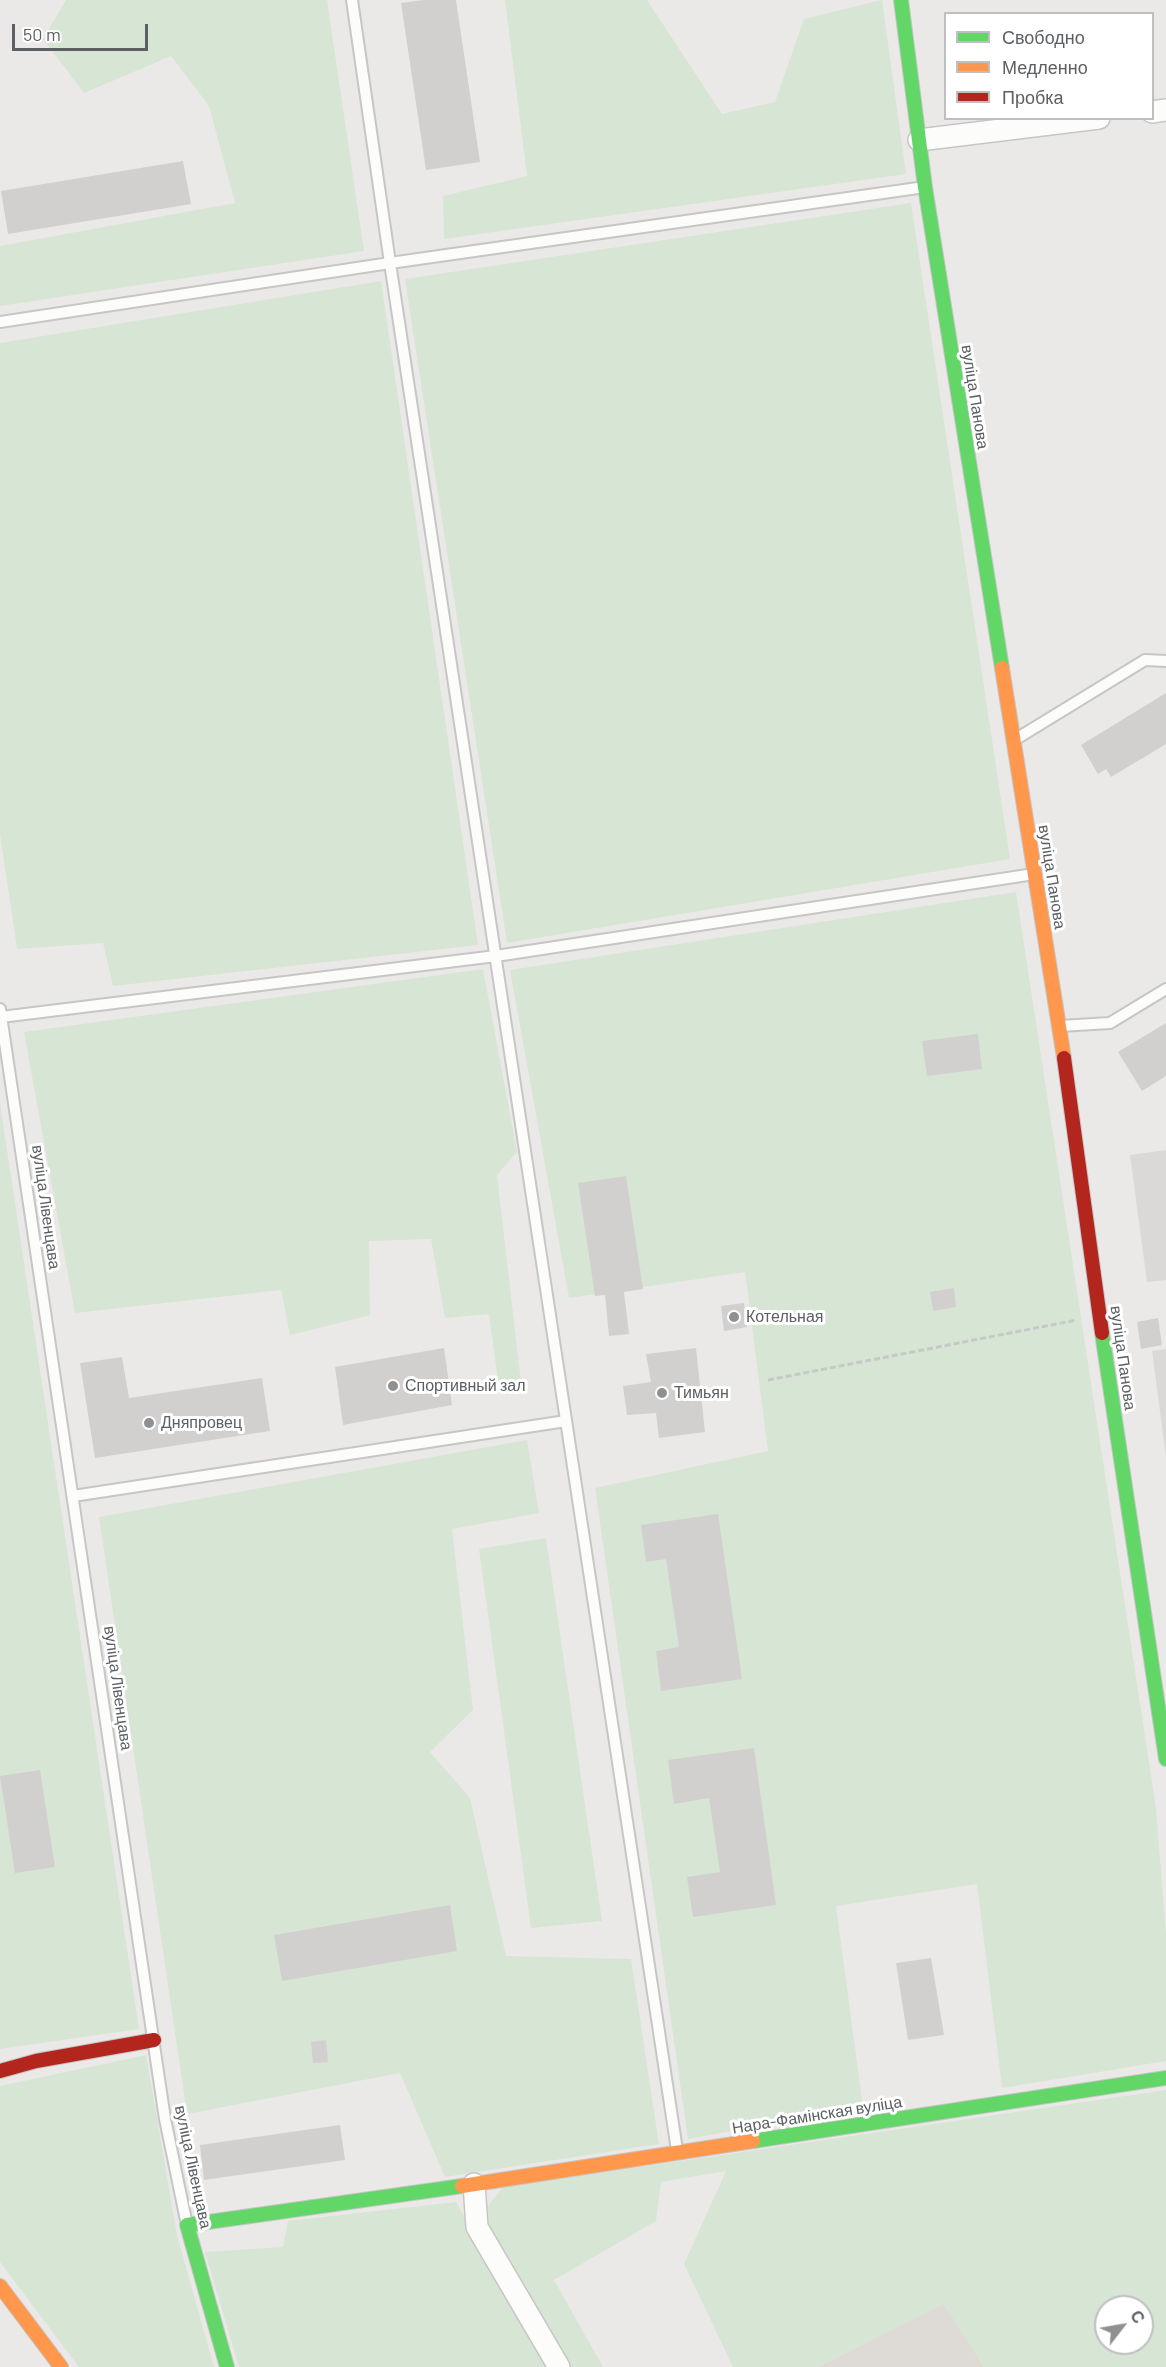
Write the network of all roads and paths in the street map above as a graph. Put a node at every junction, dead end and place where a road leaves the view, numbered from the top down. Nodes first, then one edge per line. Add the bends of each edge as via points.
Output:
1 (352, 0) edge
2 (901, 0) edge
3 (1083, 120) edge
4 (919, 140) junction
5 (925, 188) junction
6 (390, 264) junction
7 (0, 322) edge
8 (1166, 661) edge
9 (1013, 741) junction
10 (1035, 874) junction
11 (496, 956) junction
12 (1166, 989) edge
13 (1, 1013) edge
14 (1060, 1026) junction
15 (1100, 1315) junction
16 (768, 1380) dead end
17 (566, 1420) junction
18 (73, 1496) junction
19 (1166, 1759) edge
20 (154, 2040) junction
21 (0, 2071) edge
22 (1166, 2078) edge
23 (677, 2153) junction
24 (474, 2184) junction
25 (187, 2225) junction
26 (0, 2286) edge
27 (61, 2367) edge
28 (227, 2367) edge
29 (559, 2367) edge

1 - 6 lane
2 - 4 street, вуліца Панова
3 - 4 street
4 - 5 street, вуліца Панова
5 - 6 lane
5 - 9 street, вуліца Панова
6 - 7 lane
6 - 11 lane
8 - 9 lane via 1145,660
9 - 10 street, вуліца Панова
10 - 11 lane
10 - 14 street, вуліца Панова
11 - 13 lane
11 - 17 lane
12 - 14 lane via 1110,1023
13 - 18 lane, вуліца Лівенцава
14 - 15 street, вуліца Панова
15 - 16 path
15 - 19 street, вуліца Панова
17 - 18 lane
17 - 23 lane
18 - 20 lane, вуліца Лівенцава
20 - 21 street
20 - 25 lane, вуліца Лівенцава via 165,2119
22 - 23 street, Нара-Фамінская вуліца
23 - 24 street, Нара-Фамінская вуліца
24 - 25 street, Нара-Фамінская вуліца
24 - 29 street via 477,2227
25 - 28 street, вуліца Лівенцава
26 - 27 street

